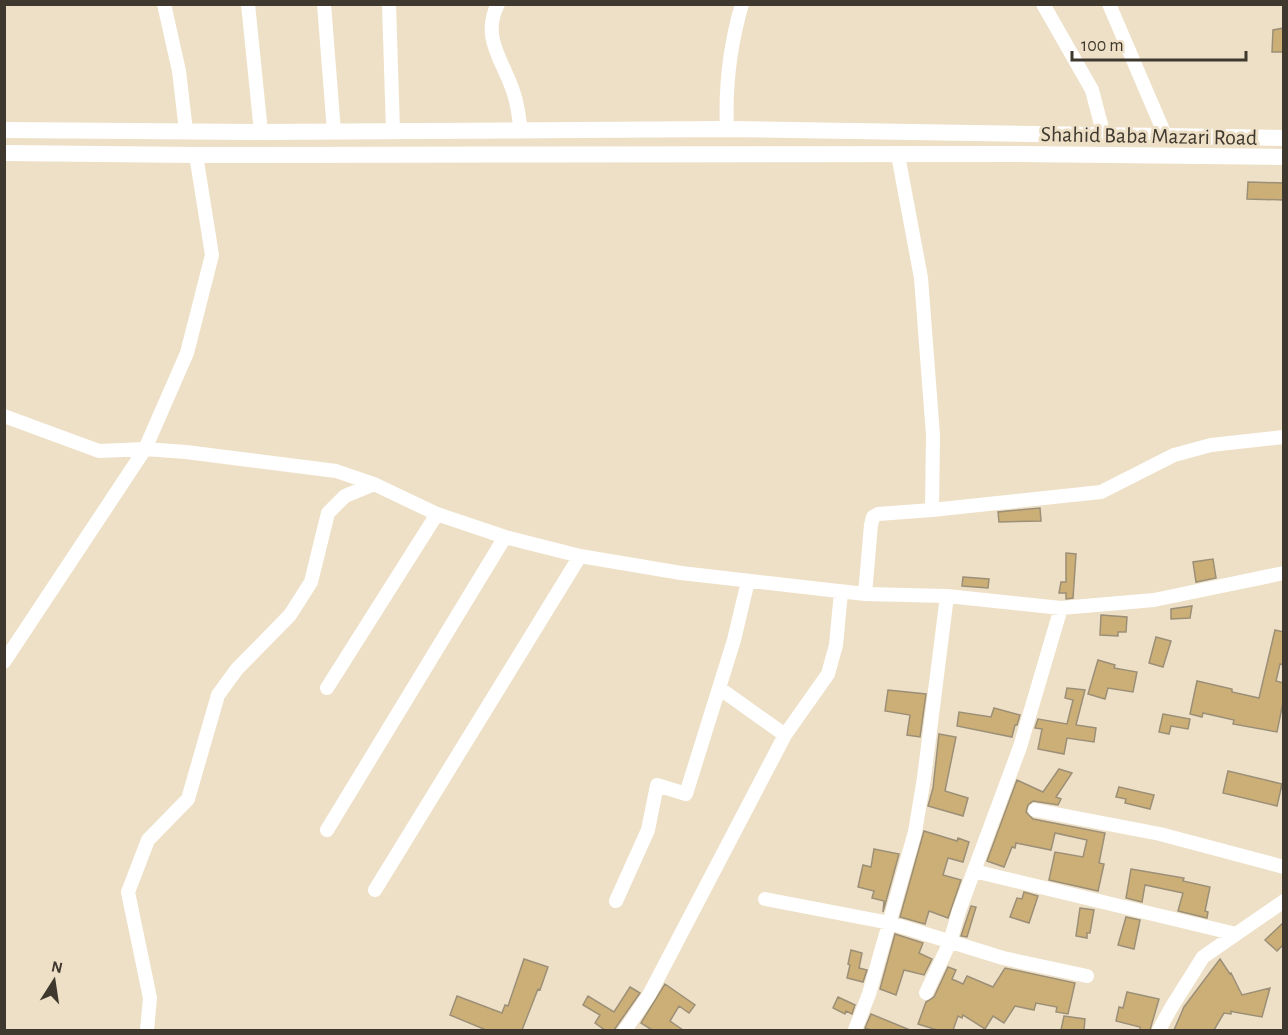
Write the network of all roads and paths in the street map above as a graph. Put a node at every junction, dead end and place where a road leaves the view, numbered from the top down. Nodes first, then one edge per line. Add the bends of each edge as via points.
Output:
1 (164, 4) edge
2 (248, 4) edge
3 (324, 4) edge
4 (389, 4) edge
5 (498, 4) edge
6 (742, 4) edge
7 (1043, 4) edge
8 (1109, 4) edge
9 (727, 129) junction
10 (4, 130) edge
11 (29, 131) junction
12 (186, 131) junction
13 (393, 131) junction
14 (521, 131) junction
15 (261, 132) junction
16 (334, 132) junction
17 (1015, 134) junction
18 (1067, 136) junction
19 (1104, 136) junction
20 (1166, 137) junction
21 (1284, 138) edge
22 (4, 153) edge
23 (29, 153) junction
24 (1017, 154) junction
25 (196, 155) junction
26 (898, 155) junction
27 (1068, 156) junction
28 (1284, 157) edge
29 (4, 416) edge
30 (1284, 437) edge
31 (145, 449) junction
32 (375, 484) junction
33 (932, 510) junction
34 (437, 514) junction
35 (505, 537) junction
36 (580, 556) junction
37 (1284, 573) edge
38 (748, 581) junction
39 (841, 591) junction
40 (865, 594) junction
41 (947, 596) junction
42 (1060, 608) junction
43 (4, 662) edge
44 (327, 688) dead end
45 (719, 688) junction
46 (785, 735) junction
47 (1035, 810) dead end
48 (327, 830) dead end
49 (1284, 867) edge
50 (974, 871) junction
51 (375, 890) dead end
52 (765, 899) dead end
53 (616, 901) dead end
54 (1284, 901) edge
55 (890, 922) junction
56 (1236, 934) junction
57 (950, 942) junction
58 (1088, 976) dead end
59 (926, 993) dead end
60 (147, 1030) edge
61 (625, 1030) edge
62 (855, 1030) edge
63 (1159, 1030) edge

1 - 12 street via 179,71
2 - 15 street
3 - 16 street
4 - 13 street
5 - 14 street via 492,15 494,47 514,92
6 - 9 street via 732,36
7 - 19 street via 1092,90
8 - 20 street
9 - 14 main road, Shahid Baba Mazari Road
9 - 17 main road, Shahid Baba Mazari Road
10 - 11 main road, Shahid Baba Mazari Road
11 - 12 main road, Shahid Baba Mazari Road
11 - 23 main road
12 - 15 main road, Shahid Baba Mazari Road
13 - 14 main road, Shahid Baba Mazari Road
13 - 16 main road, Shahid Baba Mazari Road
15 - 16 main road, Shahid Baba Mazari Road
17 - 18 main road, Shahid Baba Mazari Road
17 - 24 main road via 1026,144
18 - 19 main road, Shahid Baba Mazari Road
18 - 27 main road via 1056,148 1058,153
19 - 20 main road, Shahid Baba Mazari Road
20 - 21 main road, Shahid Baba Mazari Road
22 - 23 main road
23 - 25 main road
24 - 26 main road
24 - 27 main road
25 - 26 main road
25 - 31 street via 212,255 187,353
26 - 33 street via 921,278 933,435
27 - 28 main road
29 - 31 street via 99,451
30 - 33 street via 1174,455 1101,492
31 - 32 street via 336,471
31 - 43 street
32 - 34 street
32 - 60 street via 345,496 328,513 311,582 290,615 237,669 219,695 188,799 148,840 128,892 150,998
33 - 40 street via 873,517
34 - 35 street
34 - 44 street
35 - 36 street
35 - 48 street
36 - 38 street
36 - 51 street
37 - 42 street via 1154,600
38 - 39 street
38 - 45 street
39 - 40 street
39 - 46 street via 836,645 828,674
40 - 41 street
41 - 42 street
41 - 55 street via 915,832
42 - 50 street via 1020,747
45 - 46 street
45 - 53 street via 686,794 657,785 648,830
46 - 61 street via 649,995
47 - 49 street via 1160,834
50 - 56 street
50 - 57 street
52 - 55 street
54 - 56 street
55 - 57 street
55 - 62 street
56 - 63 street via 1203,957
57 - 58 street
57 - 59 street

